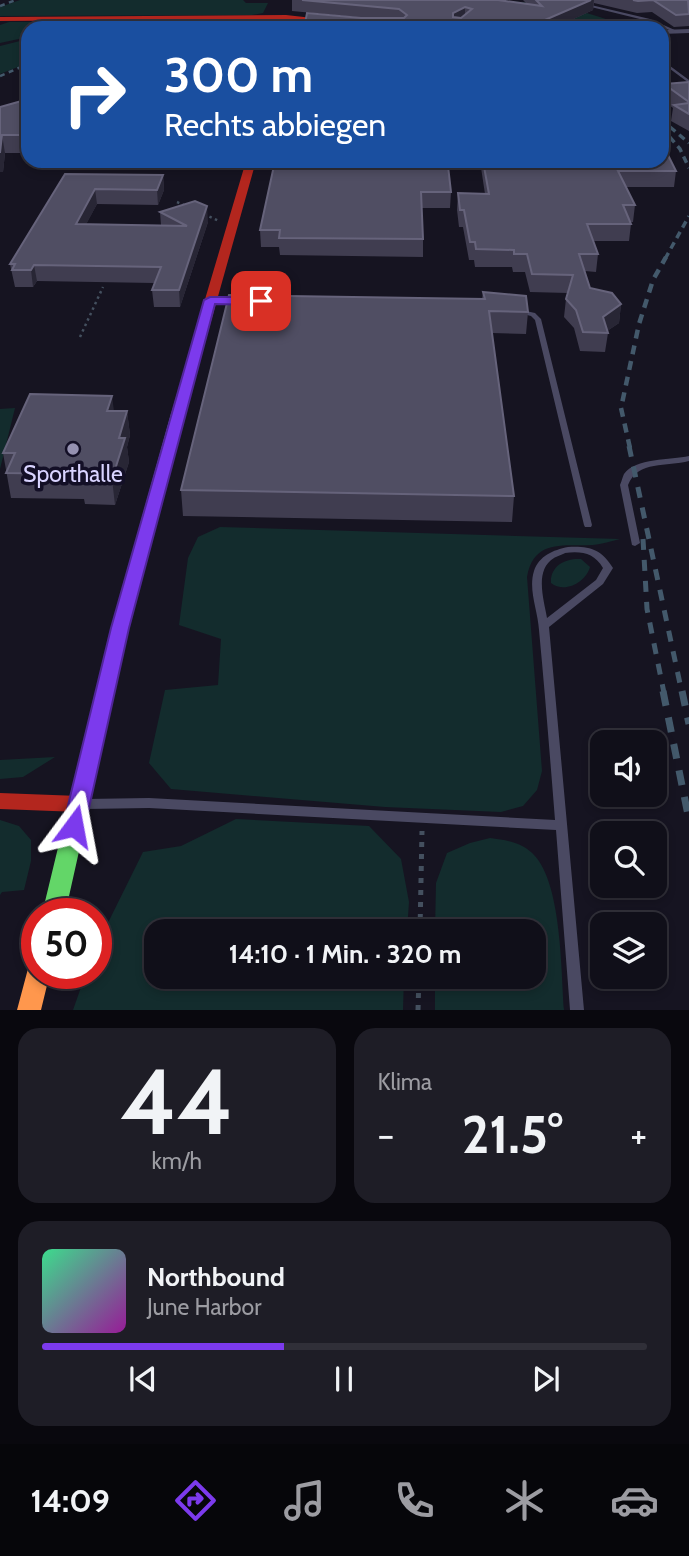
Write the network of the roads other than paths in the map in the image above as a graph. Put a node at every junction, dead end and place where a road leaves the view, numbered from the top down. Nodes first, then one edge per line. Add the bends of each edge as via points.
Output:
1 (277, 0) edge
2 (592, 6) edge
3 (2, 20) edge
4 (139, 21) edge
5 (276, 21) edge
6 (650, 21) edge
7 (689, 31) edge
8 (669, 32) edge
9 (669, 66) edge
10 (689, 82) edge
11 (249, 168) edge
12 (509, 311) edge
13 (689, 458) edge
14 (588, 525) dead end
15 (635, 543) dead end
16 (544, 626) junction
17 (0, 801) edge
18 (79, 804) junction
19 (559, 825) junction
20 (57, 898) edge
21 (34, 989) edge
22 (29, 1010) edge
23 (577, 1010) edge

1 - 5 main road
2 - 6 lane
3 - 4 main road
7 - 8 street
9 - 10 lane
11 - 18 main road via 221,258 216,300 120,628
12 - 14 lane via 538,319
13 - 15 lane via 643,465 625,478
16 - 16 lane via 600,582 608,568 601,557 585,550 566,550 541,564 537,586
16 - 19 lane
17 - 18 main road
18 - 19 lane via 149,803
18 - 20 main road
19 - 23 lane
21 - 22 main road

